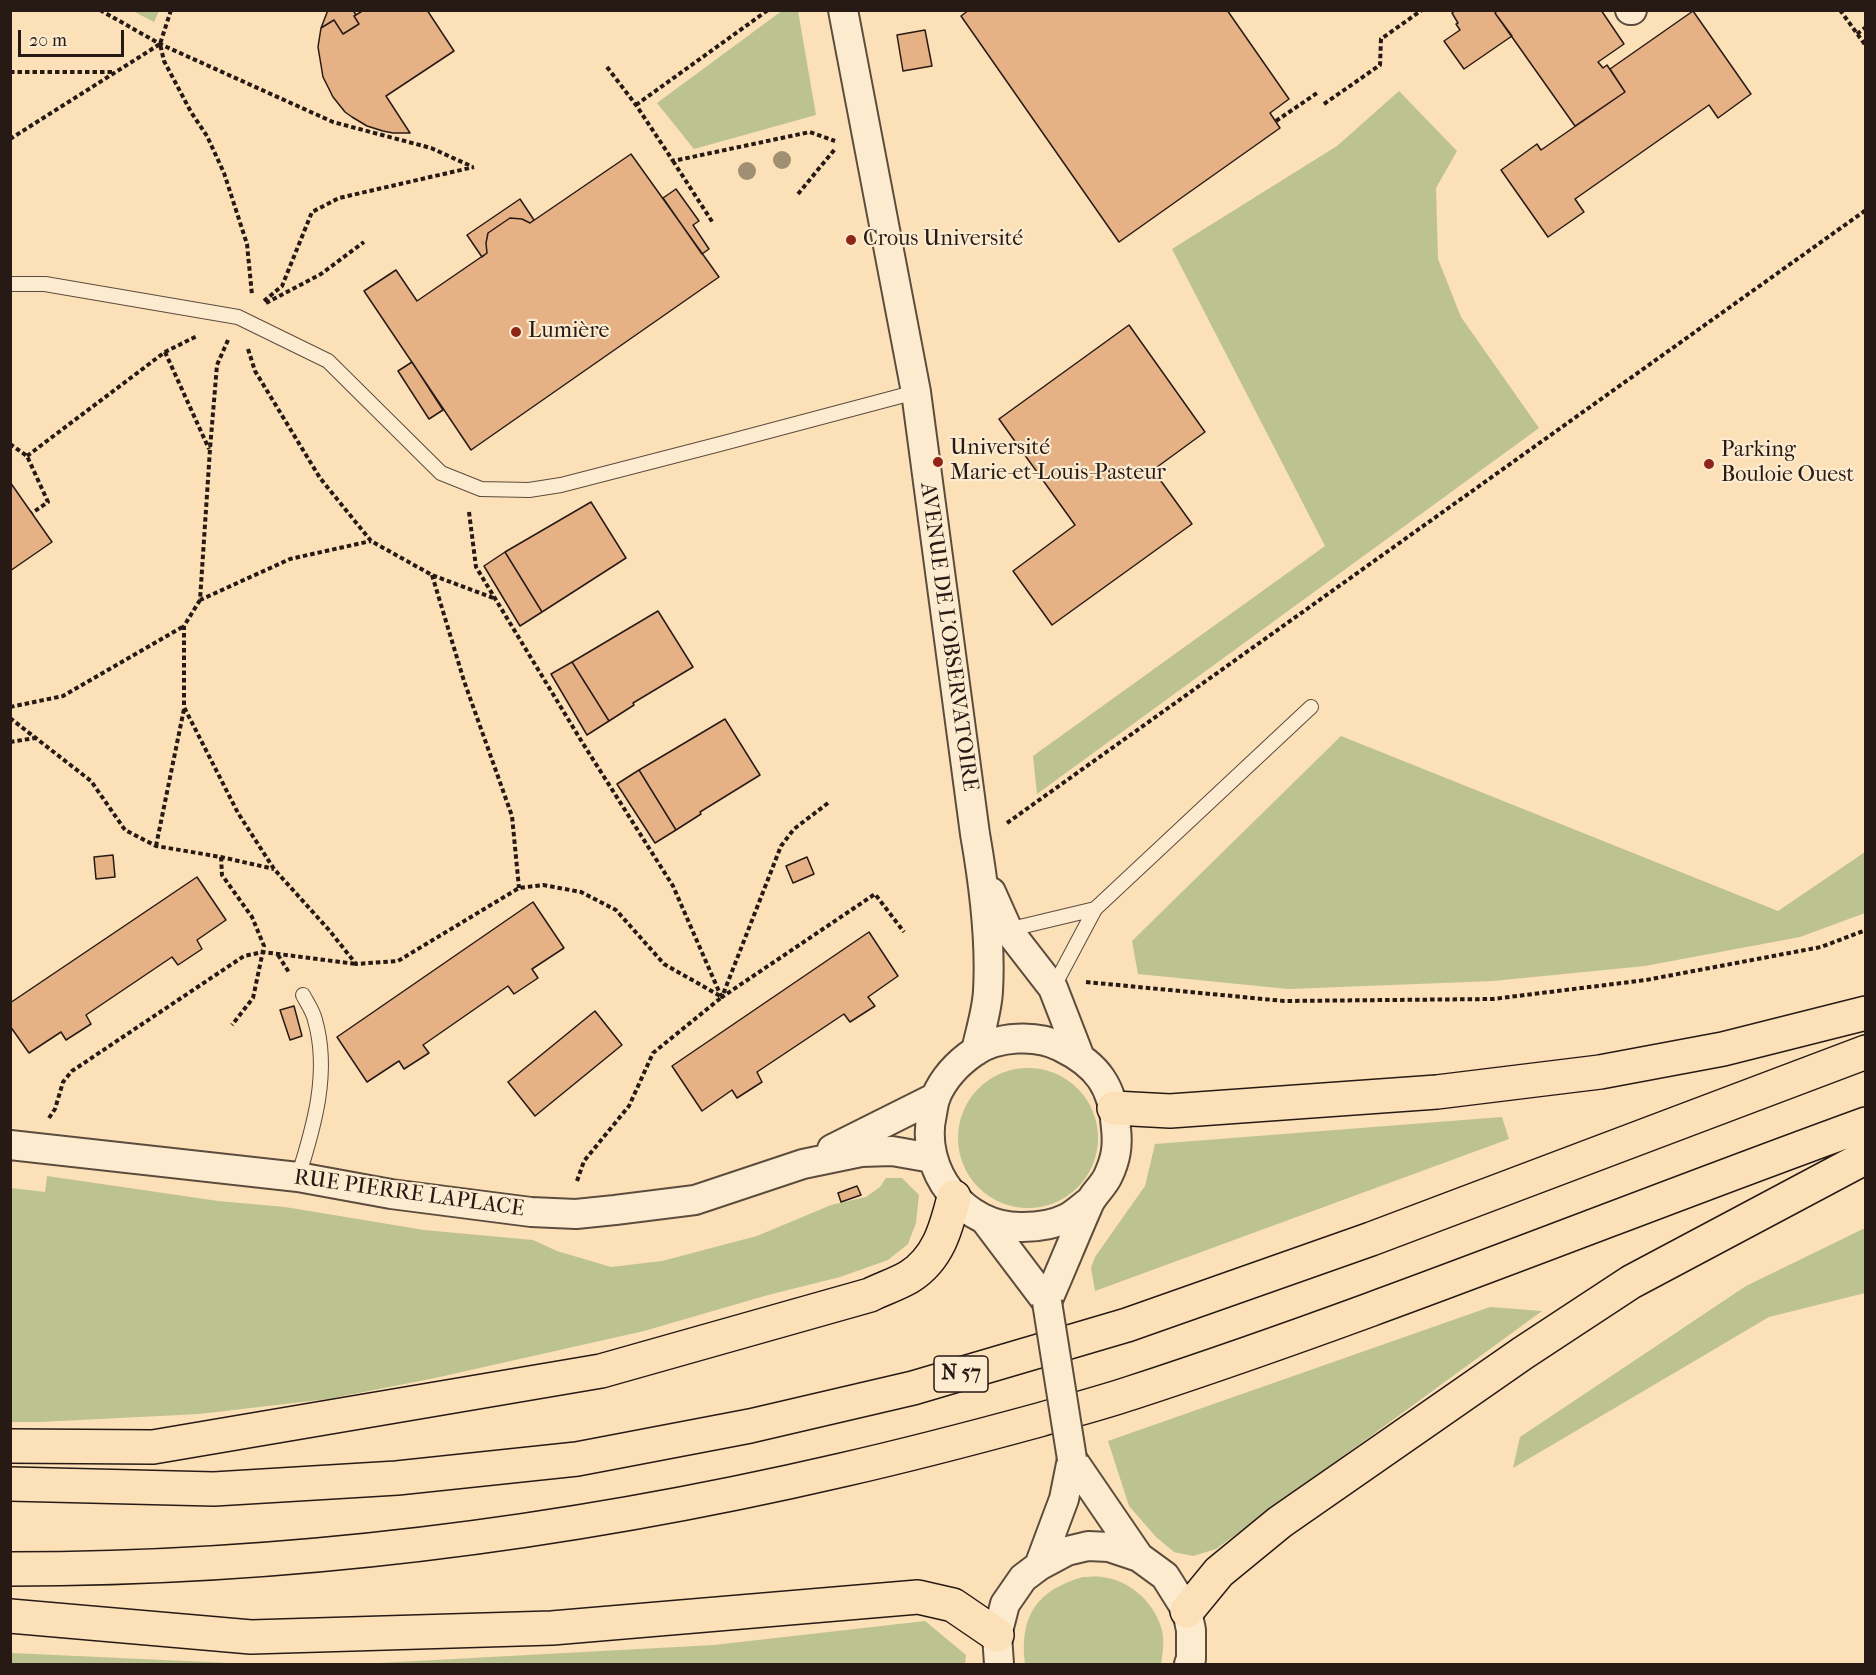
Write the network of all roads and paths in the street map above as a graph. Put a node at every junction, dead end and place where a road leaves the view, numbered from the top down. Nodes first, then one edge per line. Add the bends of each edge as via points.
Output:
1 (100, 10) edge
2 (171, 10) edge
3 (768, 10) edge
4 (843, 10) edge
5 (1422, 10) edge
6 (1840, 10) edge
7 (1866, 27) edge
8 (1857, 34) junction
9 (160, 44) junction
10 (1866, 46) edge
11 (607, 67) dead end
12 (10, 72) edge
13 (116, 72) junction
14 (1317, 93) dead end
15 (1324, 104) dead end
16 (636, 105) junction
17 (1276, 121) dead end
18 (10, 140) edge
19 (674, 161) junction
20 (798, 194) dead end
21 (1866, 210) edge
22 (713, 223) dead end
23 (364, 242) dead end
24 (10, 284) edge
25 (255, 309) junction
26 (238, 317) junction
27 (165, 352) junction
28 (218, 365) dead end
29 (916, 392) junction
30 (10, 444) edge
31 (210, 449) junction
32 (27, 456) junction
33 (468, 485) junction
34 (32, 513) dead end
35 (371, 541) junction
36 (432, 574) junction
37 (496, 599) junction
38 (200, 600) junction
39 (184, 626) junction
40 (10, 707) edge
41 (184, 707) junction
42 (1311, 707) dead end
43 (10, 718) edge
44 (36, 738) junction
45 (10, 742) edge
46 (828, 803) dead end
47 (1005, 824) dead end
48 (156, 846) junction
49 (221, 857) junction
50 (274, 868) junction
51 (519, 888) junction
52 (1095, 909) junction
53 (1866, 930) edge
54 (904, 932) dead end
55 (998, 932) junction
56 (263, 952) junction
57 (356, 964) junction
58 (1082, 982) dead end
59 (1053, 988) junction
60 (303, 995) dead end
61 (722, 997) junction
62 (1866, 1013) edge
63 (232, 1025) dead end
64 (976, 1051) junction
65 (1866, 1052) edge
66 (1079, 1055) junction
67 (936, 1097) junction
68 (1114, 1108) junction
69 (45, 1123) dead end
70 (1866, 1124) edge
71 (10, 1145) edge
72 (1866, 1157) edge
73 (932, 1158) junction
74 (803, 1164) junction
75 (298, 1178) junction
76 (954, 1197) junction
77 (1089, 1202) junction
78 (576, 1214) junction
79 (985, 1220) junction
80 (1047, 1302) junction
81 (10, 1446) edge
82 (1072, 1459) junction
83 (10, 1484) edge
84 (1139, 1557) junction
85 (1039, 1566) junction
86 (10, 1569) edge
87 (1187, 1611) junction
88 (10, 1616) edge
89 (998, 1650) edge
90 (1189, 1665) edge

1 - 9 path
2 - 9 path
3 - 16 path
4 - 29 street, AVENUE DE L'OBSERVATOIRE
5 - 15 path via 1381,39 1380,65
6 - 8 path
7 - 8 path
8 - 10 path
9 - 13 path
9 - 25 path via 164,61 224,173 247,244
9 - 25 path via 333,122 431,148 474,167 339,198 312,212 282,286
11 - 16 path
12 - 13 path
13 - 18 path
14 - 17 path
16 - 19 path
19 - 20 path via 810,132 841,143
19 - 22 path
21 - 47 path
23 - 25 path via 321,274
24 - 26 lane via 45,284
25 - 26 path
26 - 27 path
26 - 33 lane via 328,360 441,473
26 - 35 path via 255,371 320,478
27 - 31 path
27 - 32 path
28 - 31 path
29 - 33 lane via 561,485 529,490
29 - 55 street, AVENUE DE L'OBSERVATOIRE via 973,822
30 - 32 path
31 - 38 path
32 - 34 path via 48,502
33 - 37 path via 476,567
35 - 36 path
35 - 38 path via 290,559
36 - 37 path
36 - 51 path via 464,681 512,816
37 - 61 path via 673,886
38 - 39 path
39 - 40 path via 63,696
39 - 41 path
41 - 48 path
41 - 50 path via 238,813
42 - 52 lane
43 - 44 path
44 - 45 path
44 - 48 path via 91,781 126,830
46 - 61 path via 794,829 781,846
48 - 49 path
49 - 50 path
49 - 56 path via 222,875 252,917
50 - 57 path
51 - 57 path via 399,961
51 - 61 path via 543,885 581,892 616,910 664,964
52 - 55 lane
52 - 59 lane
53 - 58 path via 1821,947 1646,980 1493,999 1284,1001
54 - 61 path via 875,894
55 - 59 street
55 - 64 street, AVENUE DE L'OBSERVATOIRE
56 - 57 path
56 - 63 path via 253,998
56 - 69 path via 244,956 72,1071
59 - 66 street
60 - 75 lane via 315,1018 322,1082
61 - 78 path via 653,1053 629,1106 584,1161 577,1185
62 - 68 highway via 1723,1049 1600,1072 1425,1093 1170,1111
64 - 66 street via 1004,1040 1030,1038
64 - 67 street via 952,1071
65 - 83 highway, N 57 via 1371,1239 1149,1318 901,1391 750,1426 577,1458 397,1478 213,1489
66 - 68 street via 1110,1092
67 - 73 street via 929,1127
67 - 74 street, RUE PIERRE LAPLACE
68 - 77 street via 1118,1147 1108,1178
70 - 86 highway via 1373,1310 1127,1395 929,1450 744,1492 556,1526 416,1545 201,1565
71 - 75 street, RUE PIERRE LAPLACE
72 - 87 highway via 1631,1282 1523,1353 1280,1522 1219,1572
73 - 74 street, RUE PIERRE LAPLACE via 892,1151 861,1152
73 - 76 street via 940,1179
74 - 78 street, RUE PIERRE LAPLACE via 695,1200
75 - 78 street, RUE PIERRE LAPLACE via 531,1212
76 - 79 street
76 - 81 highway via 934,1255 908,1277 870,1294 602,1371 153,1447
77 - 79 street via 1066,1218 1040,1227 1012,1227
77 - 80 street
79 - 80 street
80 - 82 street, bridge
82 - 84 street
82 - 85 street via 1065,1499
84 - 85 street via 1109,1547 1088,1546 1067,1551
84 - 87 street via 1165,1576
85 - 89 street via 1023,1578 1005,1604
87 - 90 street via 1191,1630
88 - 89 highway via 251,1636 552,1628 918,1597 953,1605

